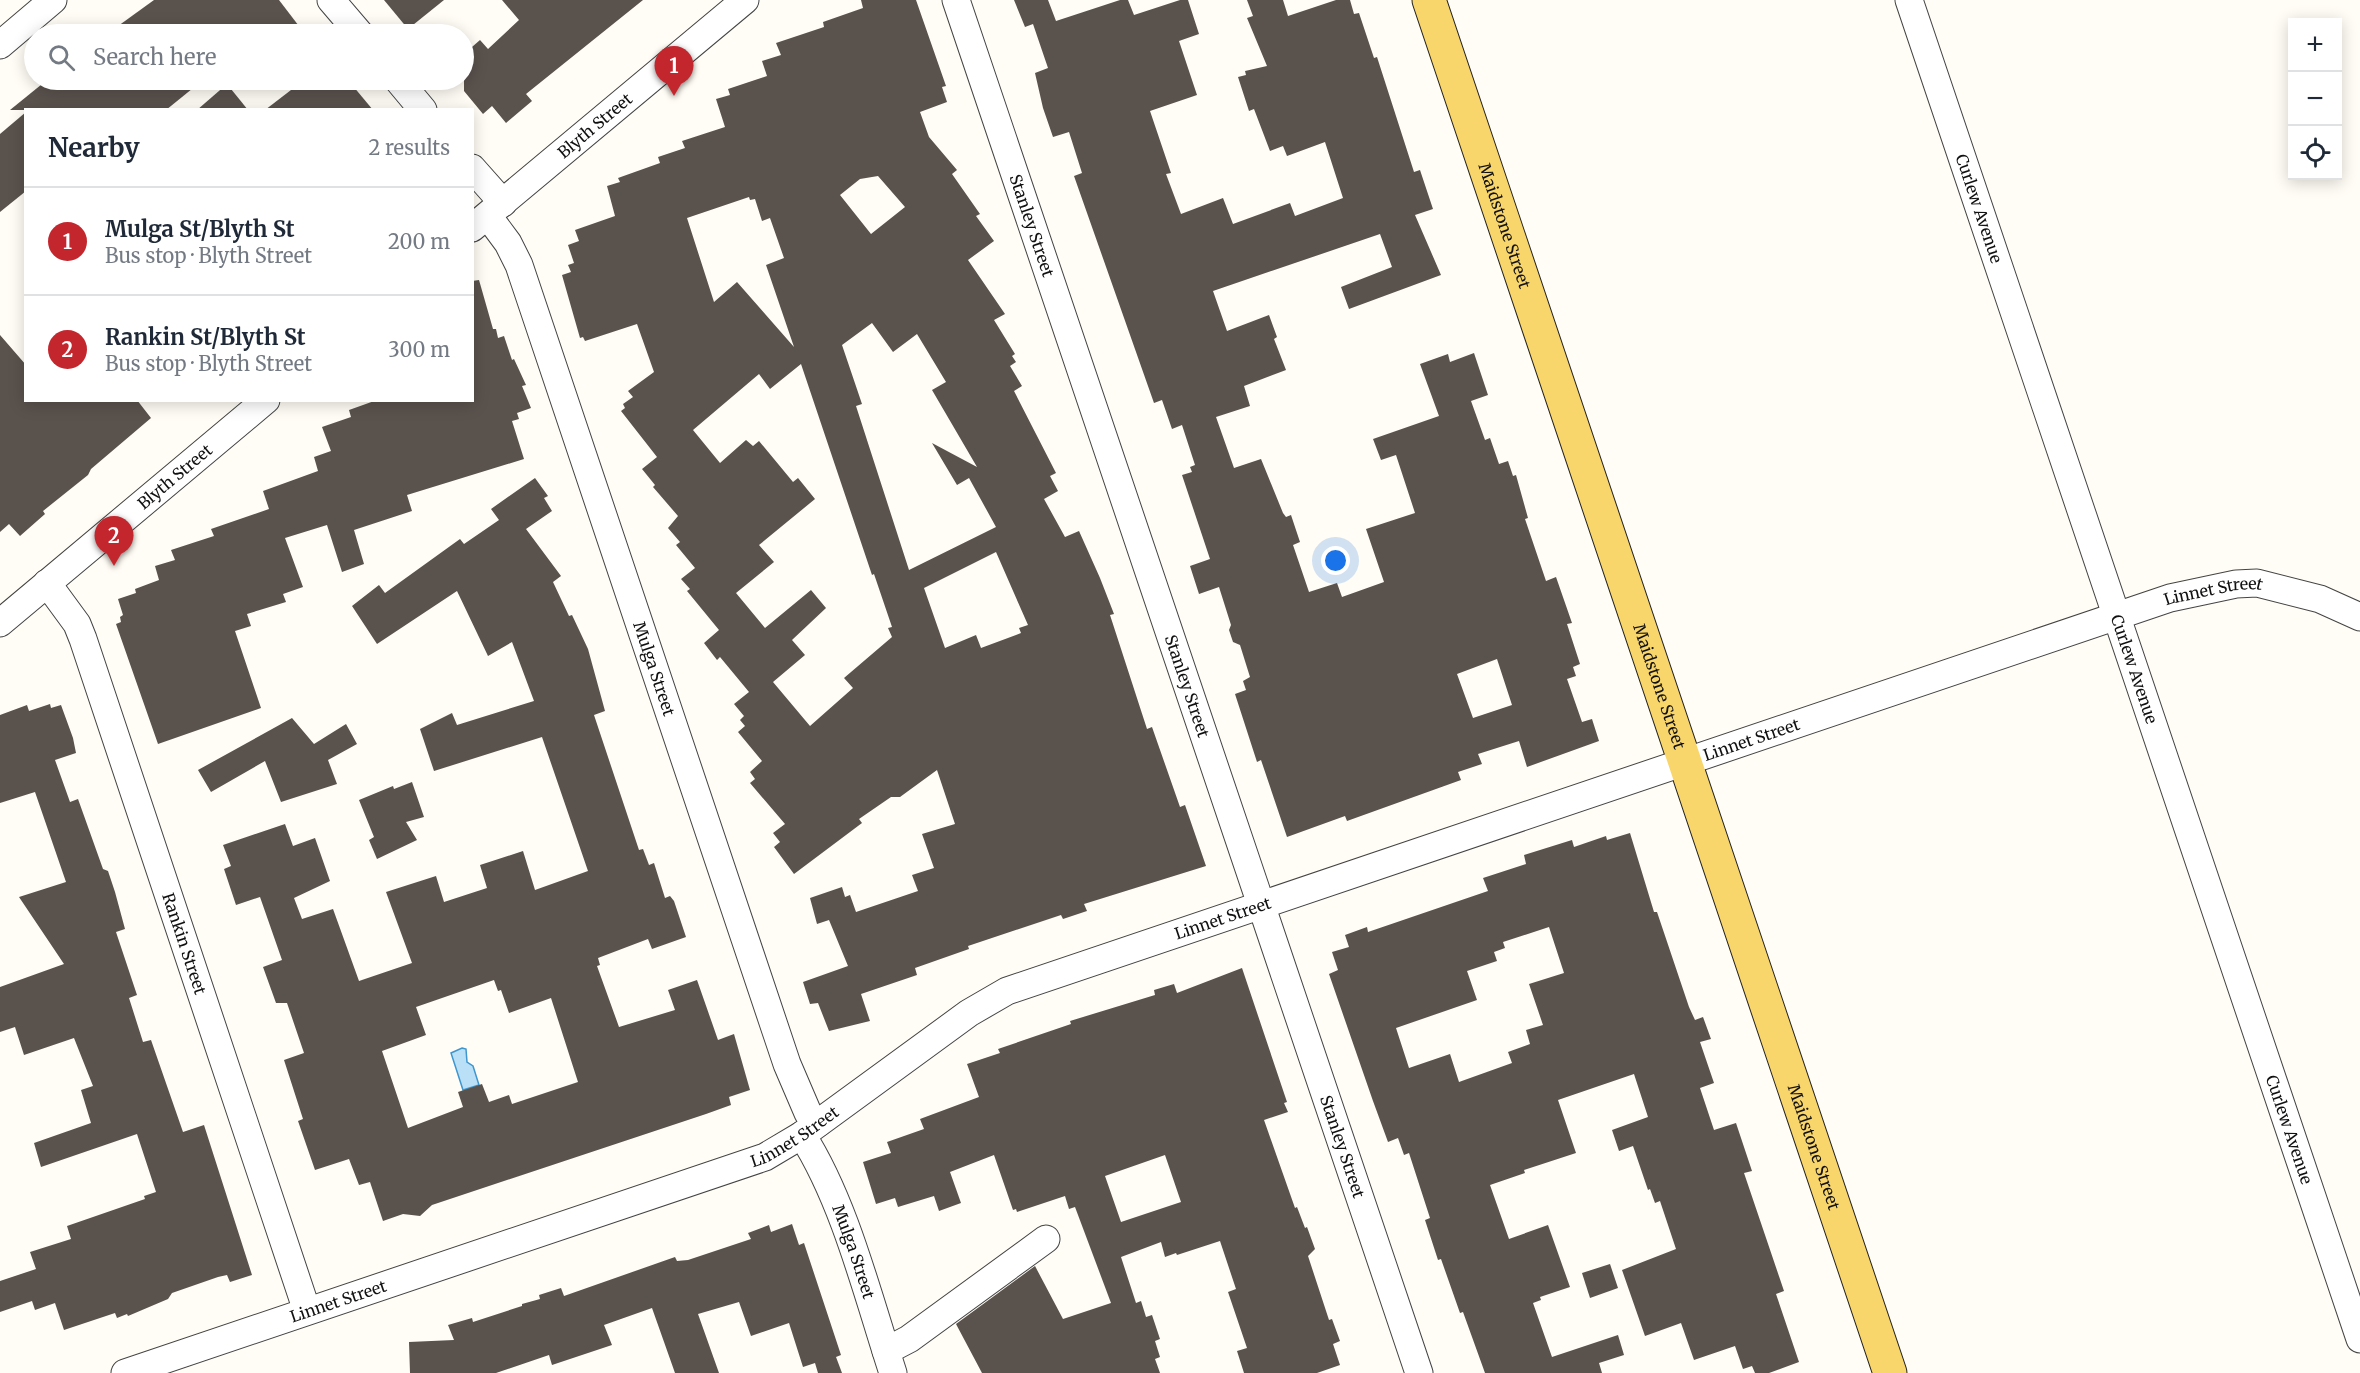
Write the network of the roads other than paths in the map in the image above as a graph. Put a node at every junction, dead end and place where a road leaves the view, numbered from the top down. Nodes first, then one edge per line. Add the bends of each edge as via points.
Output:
1 (53, 0) edge
2 (331, 0) edge
3 (745, 0) edge
4 (956, 0) edge
5 (1429, 0) edge
6 (1909, 0) edge
7 (25, 24) edge
8 (351, 24) edge
9 (24, 25) edge
10 (0, 45) edge
11 (406, 90) edge
12 (421, 108) edge
13 (474, 174) edge
14 (488, 216) edge
15 (264, 402) edge
16 (47, 583) junction
17 (2116, 615) junction
18 (2360, 617) edge
19 (0, 623) edge
20 (1685, 762) junction
21 (1262, 904) junction
22 (810, 1129) junction
23 (1046, 1239) dead end
24 (307, 1311) junction
25 (2360, 1339) edge
26 (890, 1362) edge
27 (125, 1373) edge
28 (1419, 1373) edge
29 (1890, 1373) edge

1 - 7 street
2 - 8 street
3 - 14 street, Blyth Street
4 - 21 street, Stanley Street
5 - 20 main road, Maidstone Street
6 - 17 street, Curlew Avenue
9 - 10 street
11 - 12 street
13 - 14 street, Mulga Street
14 - 22 street, Mulga Street via 519,265 787,1064 808,1113
15 - 16 street, Blyth Street
16 - 19 street, Blyth Street
16 - 24 street, Rankin Street via 77,624 83,639
17 - 18 street, Linnet Street via 2205,589 2257,584 2310,596
17 - 20 street, Linnet Street
17 - 25 street, Curlew Avenue
20 - 21 street, Linnet Street
20 - 29 main road, Maidstone Street
21 - 22 street, Linnet Street via 1007,991 969,1013
21 - 28 street, Stanley Street
22 - 24 street, Linnet Street via 765,1157
22 - 26 street, Mulga Street
23 - 26 street via 909,1340
24 - 27 street, Linnet Street

